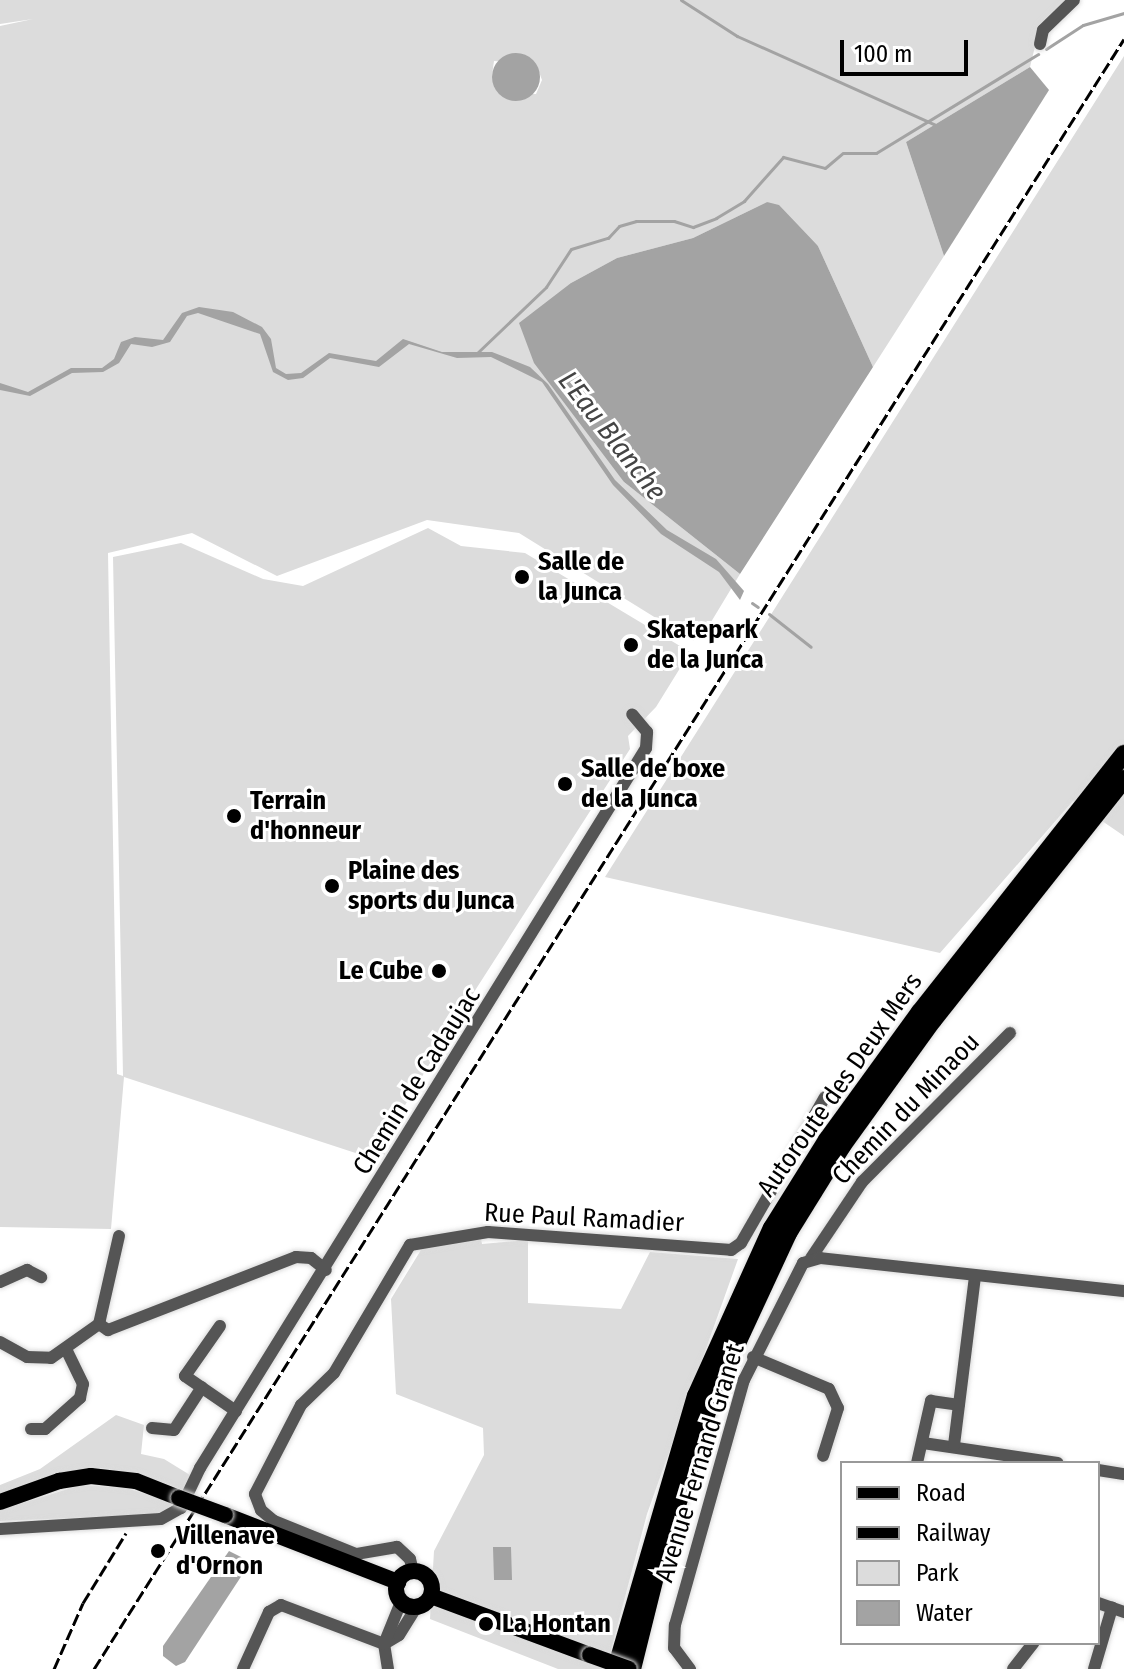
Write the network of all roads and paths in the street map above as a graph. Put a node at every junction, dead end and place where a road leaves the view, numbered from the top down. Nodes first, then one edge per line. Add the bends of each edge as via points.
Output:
1 (1074, 0) edge
2 (1040, 44) dead end
3 (632, 714) dead end
4 (1124, 754) edge
5 (1124, 779) edge
6 (1010, 1033) dead end
7 (825, 1097) dead end
8 (119, 1236) dead end
9 (811, 1258) junction
10 (326, 1270) junction
11 (975, 1276) junction
12 (41, 1277) dead end
13 (0, 1282) edge
14 (1124, 1291) edge
15 (99, 1324) junction
16 (220, 1326) dead end
17 (0, 1328) edge
18 (1, 1342) edge
19 (67, 1351) junction
20 (753, 1357) junction
21 (202, 1387) junction
22 (959, 1405) junction
23 (236, 1411) junction
24 (152, 1428) dead end
25 (31, 1429) dead end
26 (923, 1443) junction
27 (954, 1445) junction
28 (823, 1456) dead end
29 (918, 1461) edge
30 (1045, 1461) edge
31 (1100, 1470) edge
32 (1124, 1474) edge
33 (0, 1502) edge
34 (0, 1529) edge
35 (413, 1571) junction
36 (398, 1582) junction
37 (431, 1596) junction
38 (408, 1605) junction
39 (1118, 1610) edge
40 (384, 1644) junction
41 (1031, 1645) edge
42 (243, 1669) edge
43 (388, 1669) edge
44 (616, 1669) edge
45 (631, 1669) edge
46 (690, 1669) edge
47 (1013, 1669) edge
48 (1094, 1669) edge

1 - 2 street via 1043,30
3 - 10 street, Chemin de Cadaujac via 647,732 646,748
4 - 44 highway, Autoroute des Deux Mers via 912,1023 827,1140 772,1228 696,1396
5 - 45 highway, Autoroute des Deux Mers via 925,1031 842,1146 788,1233 712,1397
6 - 9 street, Chemin du Minaou via 862,1182
7 - 35 street, Rue Paul Ramadier via 741,1243 731,1250 512,1232 410,1245 338,1367 301,1405 255,1494 261,1510 274,1521 356,1554 397,1547 410,1559
8 - 15 street
9 - 11 street
9 - 20 street, Avenue Fernand Granet via 787,1285
10 - 15 street via 311,1258 296,1257 120,1328
10 - 23 street, Chemin de Cadaujac
11 - 14 street
11 - 22 street
12 - 13 street via 27,1270
15 - 19 street
16 - 21 street via 185,1376
17 - 18 street
18 - 19 street via 33,1358
19 - 25 street via 83,1384 80,1398 72,1411 45,1429
20 - 28 street via 829,1389 838,1408
20 - 46 street, Avenue Fernand Granet via 673,1632 675,1652
21 - 23 street
21 - 24 street via 174,1430
22 - 26 street via 931,1401
22 - 27 street
23 - 34 street, Chemin de Cadaujac via 185,1502 168,1517
26 - 27 street
26 - 29 street
27 - 30 street
31 - 32 street
33 - 36 main road, bridge via 91,1476 136,1481
35 - 36 main road
35 - 37 main road via 428,1577
36 - 38 main road
37 - 38 main road
37 - 45 main road, bridge
38 - 40 street
39 - 48 street
40 - 42 street via 281,1605 269,1612
40 - 43 street
41 - 47 street

